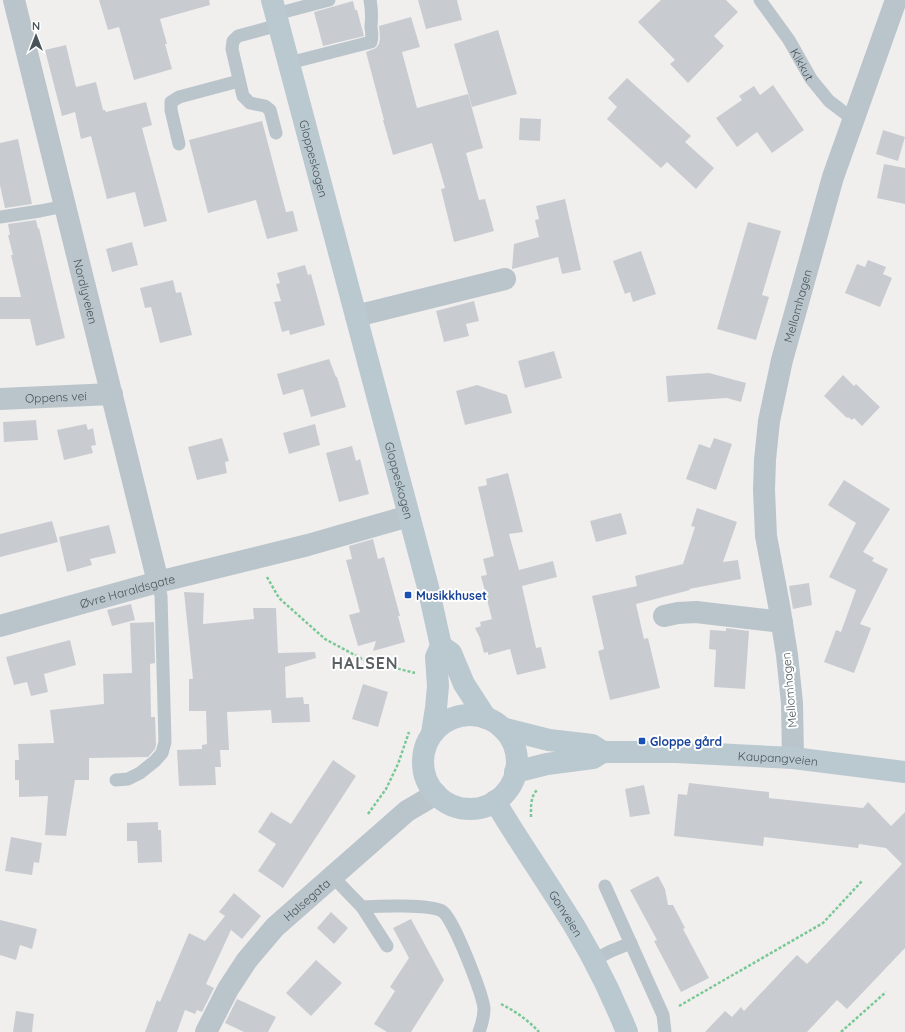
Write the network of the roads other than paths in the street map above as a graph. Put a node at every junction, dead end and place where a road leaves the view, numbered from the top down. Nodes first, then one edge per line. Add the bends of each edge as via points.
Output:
1 (14, 0) edge
2 (329, 0) edge
3 (370, 0) edge
4 (760, 0) edge
5 (896, 0) edge
6 (276, 13) edge
7 (9, 22) edge
8 (289, 63) junction
9 (239, 81) junction
10 (854, 120) junction
11 (276, 133) dead end
12 (179, 144) dead end
13 (65, 206) junction
14 (0, 217) edge
15 (505, 279) dead end
16 (356, 316) junction
17 (112, 394) junction
18 (0, 400) edge
19 (409, 516) junction
20 (158, 582) junction
21 (664, 616) dead end
22 (782, 622) junction
23 (0, 626) edge
24 (442, 646) junction
25 (494, 723) junction
26 (432, 733) junction
27 (602, 752) junction
28 (793, 758) junction
29 (515, 772) junction
30 (905, 772) edge
31 (116, 780) dead end
32 (436, 794) junction
33 (495, 802) junction
34 (333, 877) junction
35 (605, 886) dead end
36 (362, 907) junction
37 (631, 943) junction
38 (387, 946) dead end
39 (594, 960) junction
40 (206, 1032) edge
41 (479, 1032) edge
42 (627, 1032) edge
43 (665, 1032) edge

1 - 7 street, Nordlyveien
2 - 6 lane
3 - 8 lane via 373,14 371,42
4 - 10 lane, Kikkut via 789,40 811,80 829,101
5 - 10 street, Mellomhagen
6 - 8 main road, Gloppeskogen
6 - 9 lane via 232,41
7 - 13 street, Nordlyveien
8 - 16 main road, Gloppeskogen
9 - 11 lane via 243,96 250,103 265,106 270,110
9 - 12 lane via 179,97 171,102
10 - 22 street, Mellomhagen via 833,177 812,250 782,360 769,421 764,490 766,536
13 - 14 lane
13 - 17 street, Nordlyveien
15 - 16 street
16 - 19 main road, Gloppeskogen
17 - 18 street, Oppens vei
17 - 20 street, Nordlyveien
19 - 20 street, Øvre Haraldsgate via 308,545
19 - 24 main road, Gloppeskogen
20 - 23 street, Øvre Haraldsgate
20 - 31 lane via 161,604 165,742 162,753 145,769 128,779
21 - 22 street via 696,612
22 - 28 street, Mellomhagen via 792,703
24 - 25 main road, Gloppeskogen via 451,653 464,684
24 - 26 main road, Gloppeskogen via 436,657 438,686
25 - 26 main road via 477,715 457,716 442,723
25 - 27 main road, Kaupangveien via 549,740 592,745
25 - 29 main road via 508,735 515,750
26 - 32 main road via 423,758 427,780
27 - 28 main road, Kaupangveien via 676,752
27 - 29 main road, Kaupangveien via 593,758 547,764
28 - 30 main road, Kaupangveien
29 - 33 main road via 510,785
32 - 33 main road via 453,806 464,808 476,808
32 - 34 street, Halsegata via 407,811
33 - 39 main road, Gonveien
34 - 36 lane
34 - 40 street, Halsegata via 275,927 247,960 228,989
35 - 37 lane
36 - 38 lane
36 - 41 lane via 423,907 443,911 473,972 483,1001 483,1017
37 - 39 lane
37 - 43 lane via 663,1015
39 - 42 main road, Gonveien

